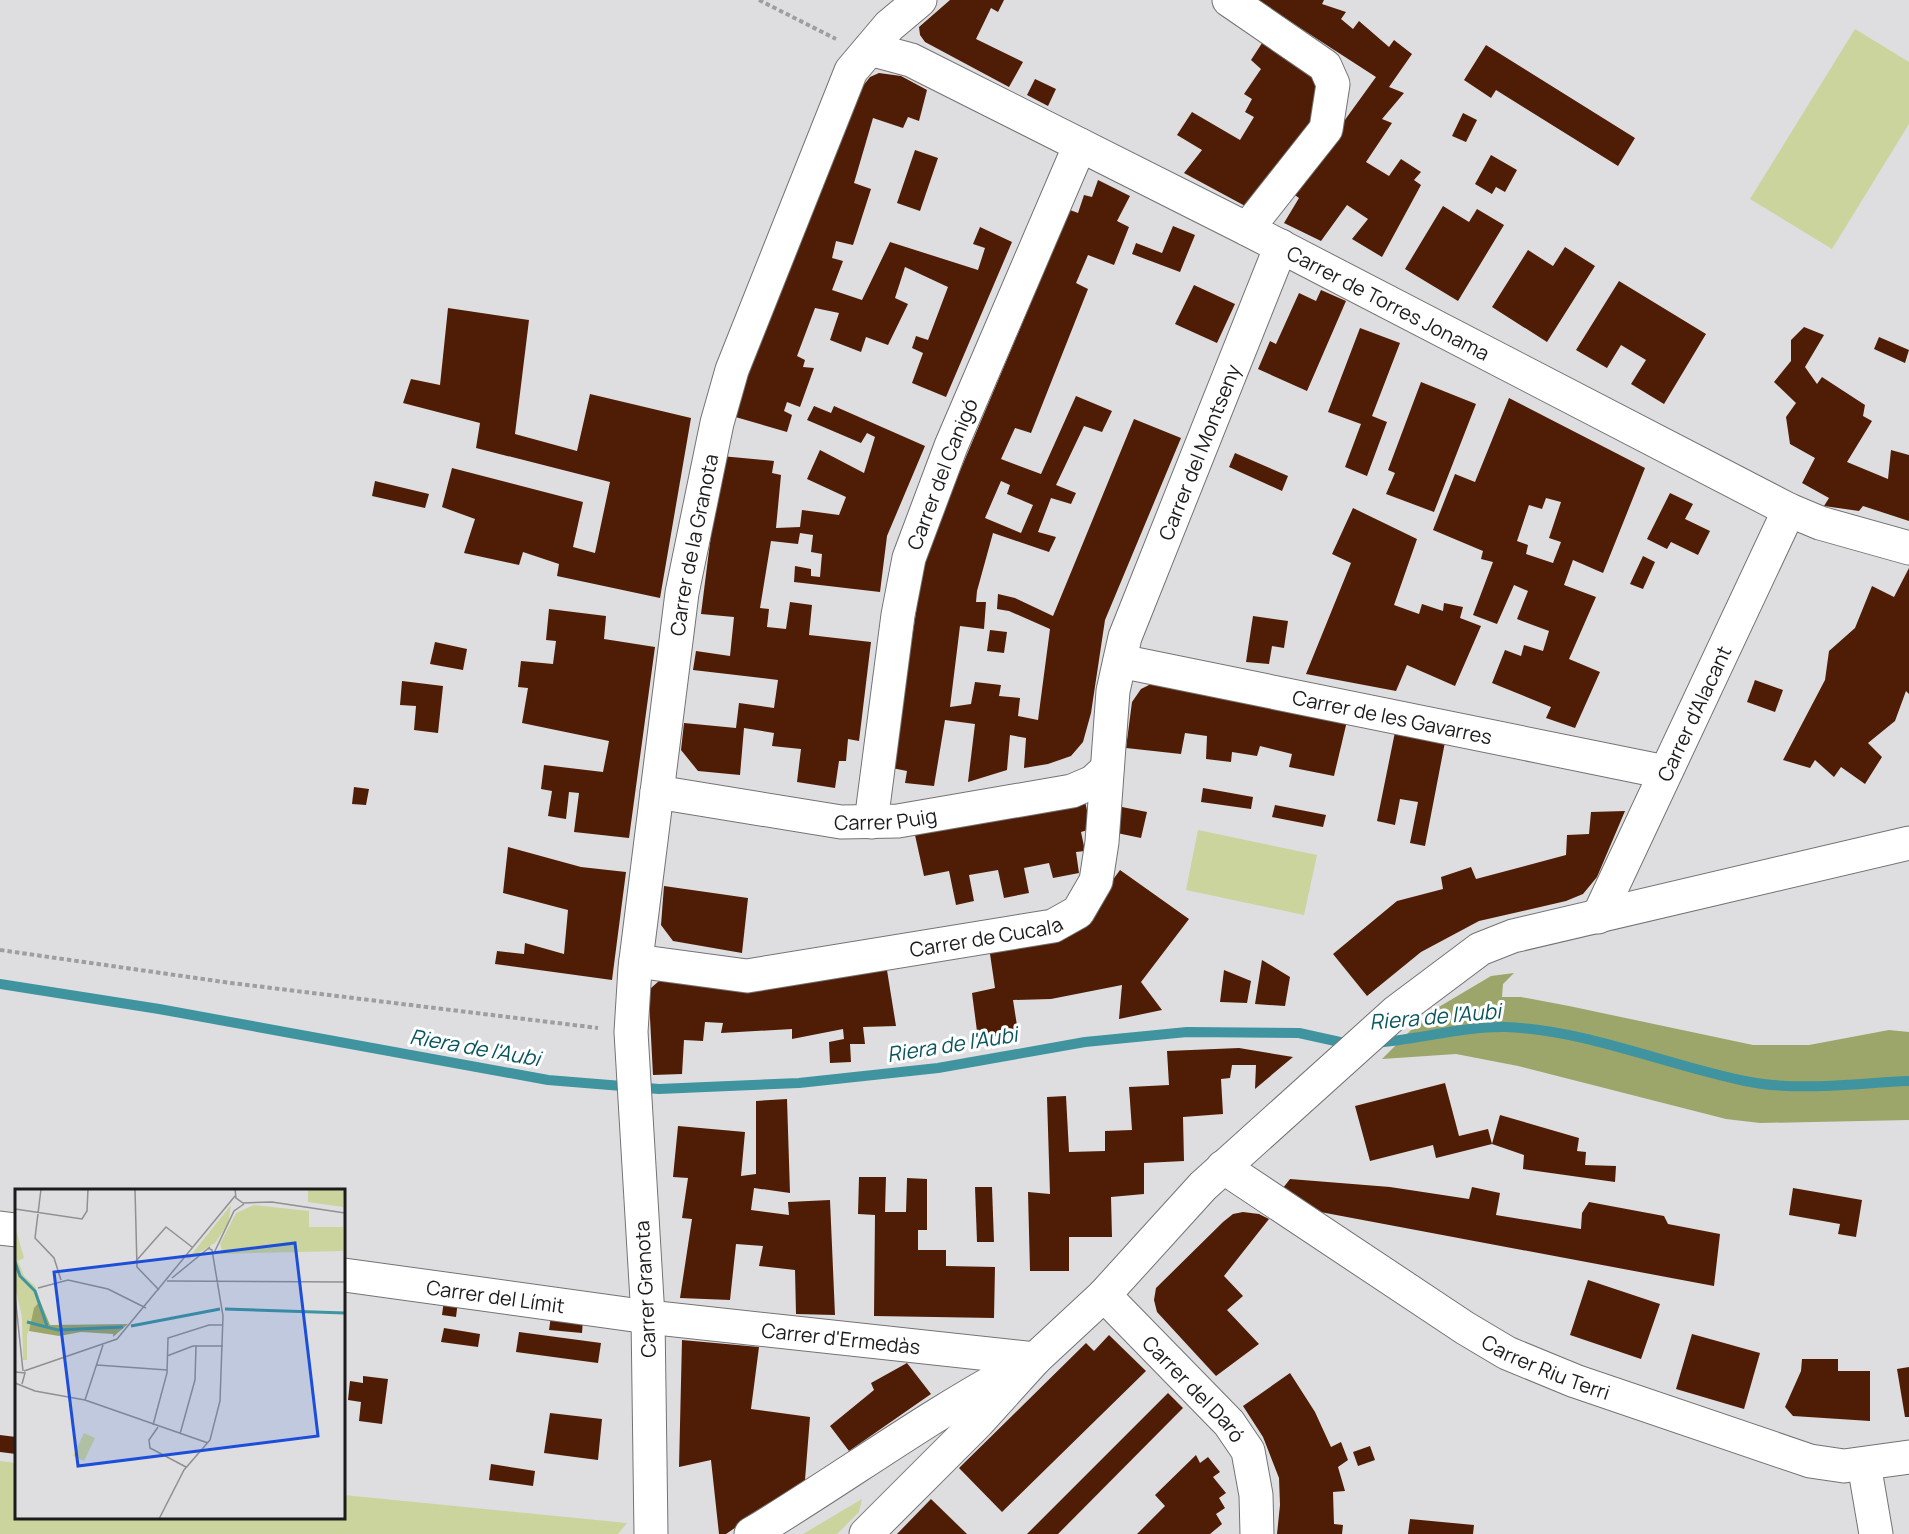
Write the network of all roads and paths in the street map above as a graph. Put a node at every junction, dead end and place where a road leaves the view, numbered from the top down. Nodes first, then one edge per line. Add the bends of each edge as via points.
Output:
1 (759, 0) edge
2 (920, 0) edge
3 (1229, 0) edge
4 (870, 49) junction
5 (1080, 145) junction
6 (1246, 229) junction
7 (1281, 246) junction
8 (1789, 510) junction
9 (1909, 548) edge
10 (1120, 661) junction
11 (1107, 769) junction
12 (1665, 772) junction
13 (657, 792) junction
14 (871, 822) junction
15 (1909, 843) edge
16 (1598, 917) junction
17 (0, 950) edge
18 (636, 961) junction
19 (631, 1032) junction
20 (633, 1070) joint
21 (1223, 1167) junction
22 (0, 1228) edge
23 (15, 1230) edge
24 (345, 1275) edge
25 (1104, 1295) junction
26 (648, 1317) junction
27 (1035, 1359) junction
28 (1909, 1457) edge
29 (1864, 1464) junction
30 (647, 1525) edge
31 (751, 1534) edge
32 (866, 1534) edge
33 (1257, 1534) edge
34 (1876, 1534) edge

1 - 4 path via 832,38
2 - 4 street via 889,26
3 - 6 street via 1325,66 1333,84 1326,129
4 - 5 street, Carrer de Torres Jonama via 911,60
4 - 13 street, Carrer de la Granota via 851,71 732,370 717,423 682,593
5 - 6 street, Carrer de Torres Jonama
5 - 14 street, Carrer del Canigó via 951,446 909,558
6 - 7 street, Carrer de Torres Jonama
7 - 8 street, Carrer de Torres Jonama
7 - 10 street, Carrer del Montseny via 1125,637
8 - 9 street, Carrer de Torres Jonama via 1820,523
8 - 12 street, Carrer d'Alacant
10 - 11 street, Carrer de Cucala via 1113,691
10 - 12 street, Carrer de les Gavarres
11 - 14 street, Carrer Puig via 1093,782 1072,791 898,821
11 - 18 street, Carrer de Cucala via 1096,880 1078,912 1053,927 747,976
12 - 16 street, Carrer d'Alacant
13 - 14 street, Carrer Puig via 841,822
13 - 18 street, Carrer de la Granota
15 - 16 street
16 - 21 street via 1513,936 1480,949 1395,1012
17 - 19 path
18 - 19 street, Carrer de la Granota
19 - 20 street, Carrer de la Granota
20 - 26 street, Carrer Granota
21 - 25 street
21 - 29 street, Carrer Riu Terri via 1465,1329 1508,1353 1575,1381 1810,1461 1844,1466
22 - 23 street
24 - 26 street, Carrer del Límit
25 - 27 street
25 - 33 street, Carrer del Daró via 1229,1423 1248,1451 1256,1495
26 - 27 street, Carrer d'Ermedàs
26 - 30 street, Carrer Granota
27 - 31 street via 949,1405 818,1494
27 - 32 street
28 - 29 street, Carrer Riu Terri
29 - 34 street

